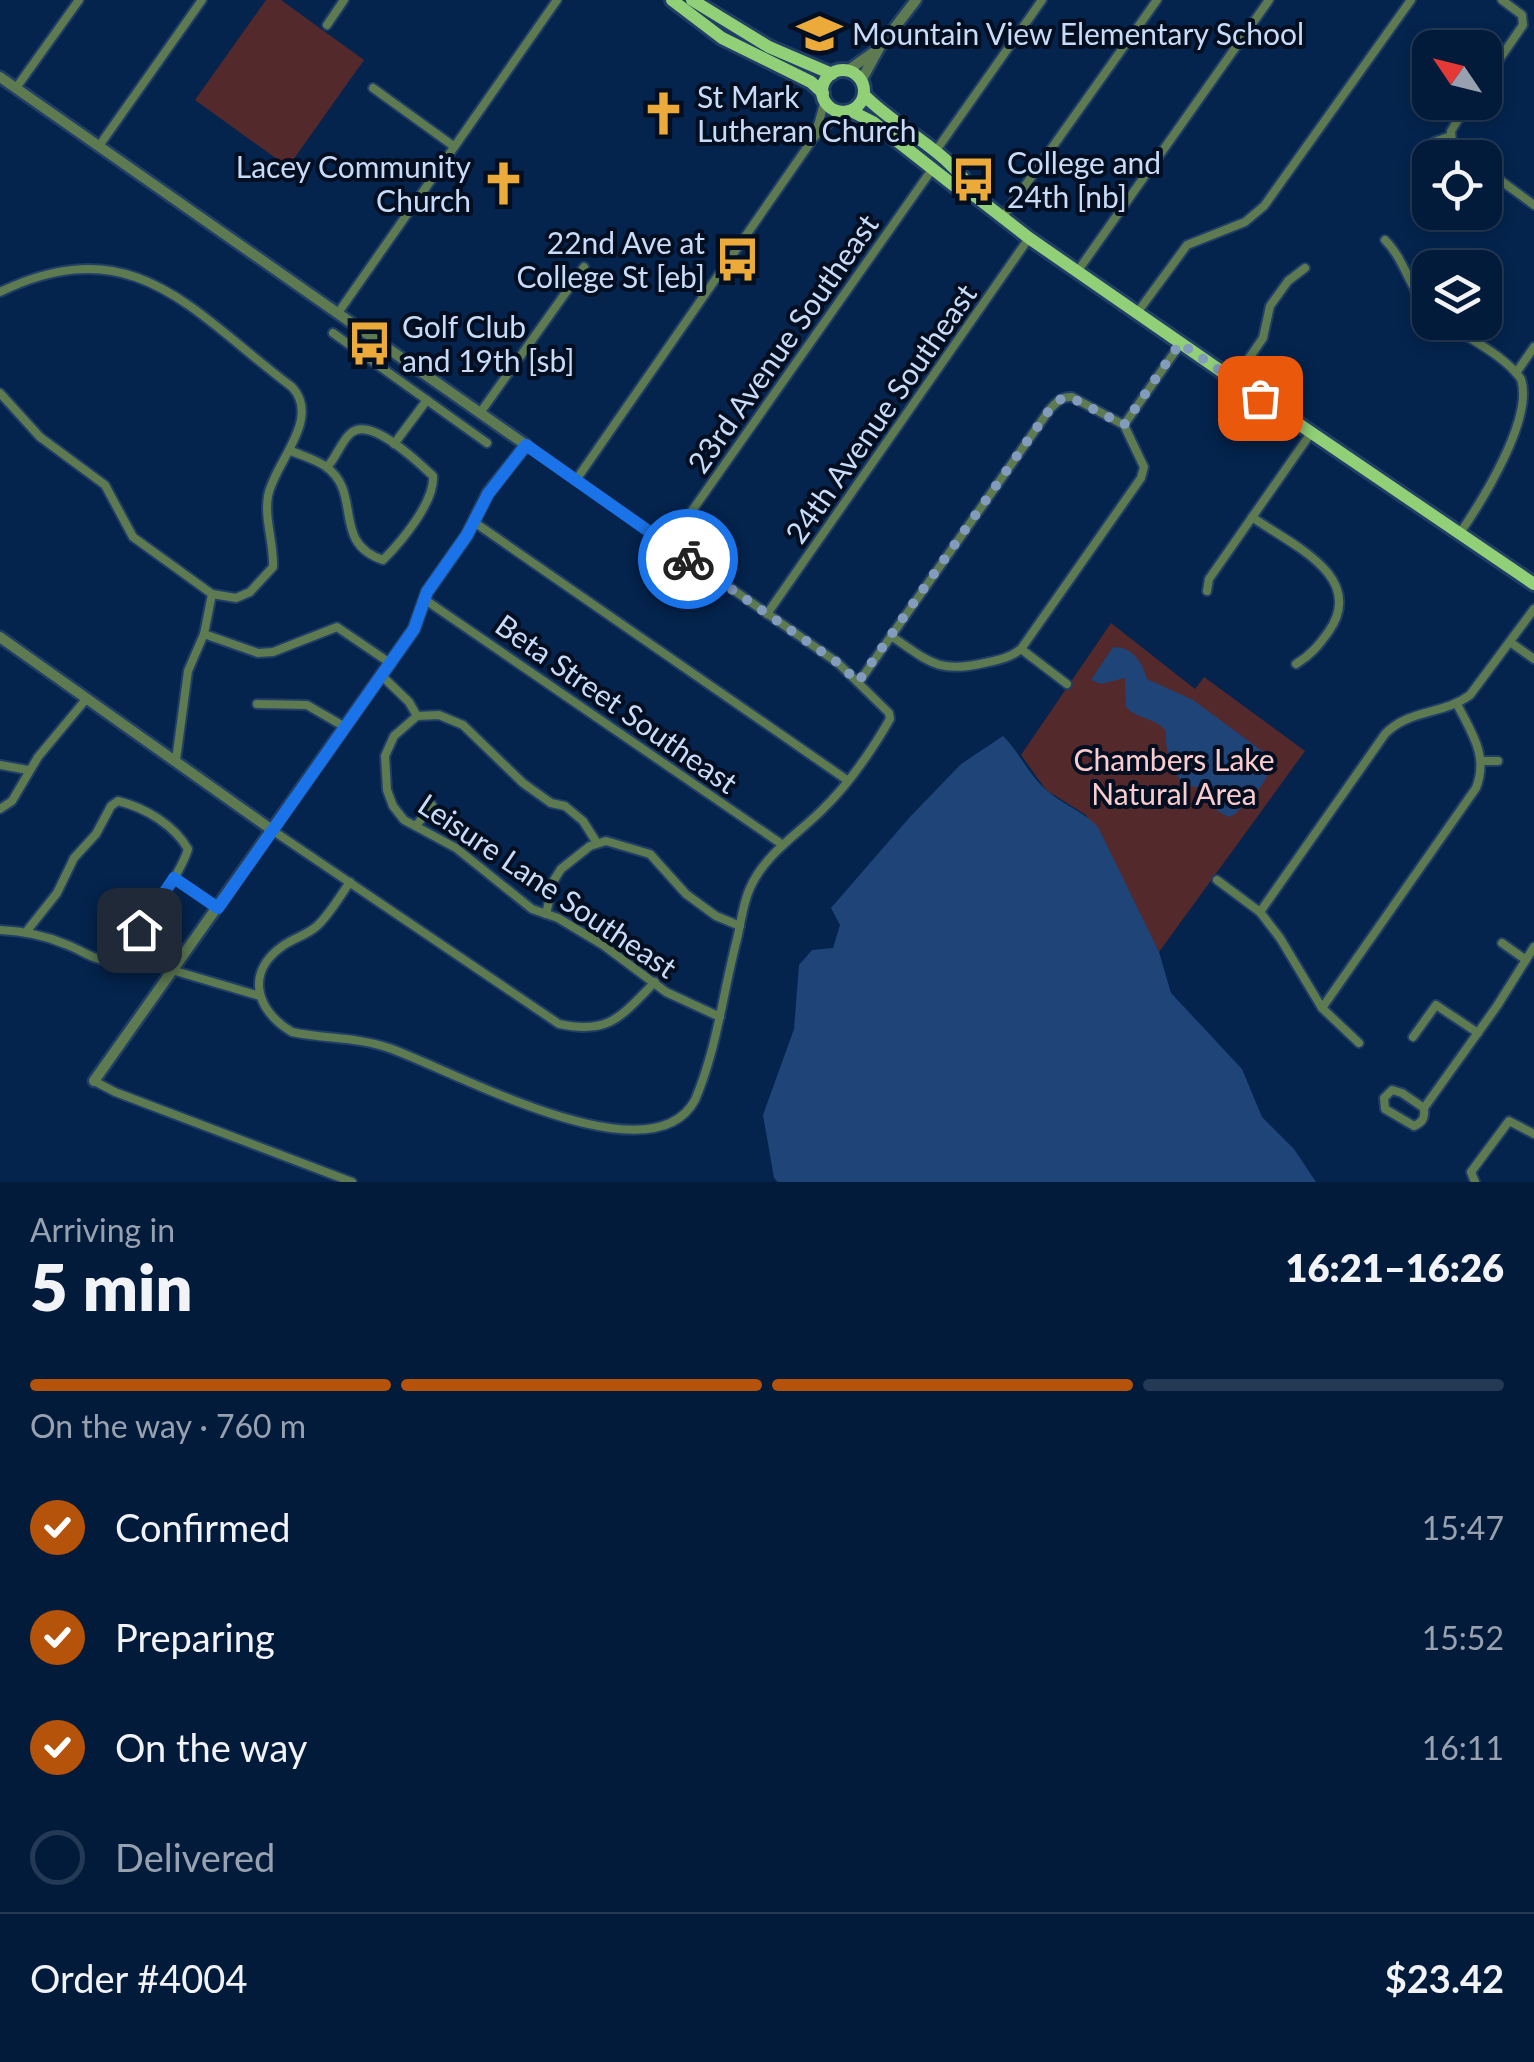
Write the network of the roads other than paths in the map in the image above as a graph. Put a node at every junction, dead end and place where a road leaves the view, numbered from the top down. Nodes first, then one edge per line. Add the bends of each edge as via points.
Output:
1 (79, 0) edge
2 (202, 0) edge
3 (344, 0) edge
4 (557, 0) edge
5 (672, 0) edge
6 (692, 0) edge
7 (916, 0) edge
8 (1042, 0) edge
9 (1157, 0) edge
10 (1269, 0) edge
11 (1411, 0) edge
12 (1502, 0) edge
13 (327, 24) dead end
14 (879, 48) junction
15 (1502, 55) edge
16 (847, 71) junction
17 (832, 74) junction
18 (0, 76) edge
19 (16, 88) junction
20 (372, 88) dead end
21 (862, 88) junction
22 (824, 97) junction
23 (846, 112) junction
24 (1457, 120) edge
25 (815, 136) junction
26 (1451, 136) junction
27 (1440, 140) edge
28 (1452, 140) edge
29 (452, 145) junction
30 (99, 146) junction
31 (935, 152) junction
32 (934, 168) junction
33 (1502, 181) edge
34 (1534, 188) edge
35 (975, 196) junction
36 (1530, 202) edge
37 (1002, 218) junction
38 (1029, 238) junction
39 (1384, 240) dead end
40 (584, 266) dead end
41 (1305, 268) dead end
42 (1077, 272) junction
43 (1412, 284) edge
44 (0, 292) edge
45 (338, 313) junction
46 (1137, 313) junction
47 (332, 334) dead end
48 (1470, 340) edge
49 (1180, 343) junction
50 (1534, 348) edge
51 (1516, 373) junction
52 (1234, 380) junction
53 (0, 392) edge
54 (426, 400) junction
55 (480, 413) junction
56 (1124, 425) junction
57 (1311, 433) junction
58 (488, 443) dead end
59 (394, 444) junction
60 (526, 445) junction
61 (289, 450) junction
62 (327, 466) junction
63 (576, 480) junction
64 (1252, 517) junction
65 (474, 522) junction
66 (1460, 533) junction
67 (668, 544) junction
68 (1534, 584) edge
69 (1207, 591) dead end
70 (212, 594) junction
71 (424, 600) junction
72 (1534, 609) edge
73 (766, 614) junction
74 (204, 634) junction
75 (890, 636) junction
76 (1, 639) edge
77 (1510, 642) junction
78 (1021, 650) junction
79 (1534, 659) edge
80 (390, 663) junction
81 (1296, 664) dead end
82 (381, 675) junction
83 (858, 682) junction
84 (1067, 684) dead end
85 (87, 698) junction
86 (257, 704) dead end
87 (1402, 704) dead end
88 (1457, 704) junction
89 (417, 716) junction
90 (1407, 716) junction
91 (344, 727) junction
92 (176, 760) junction
93 (1482, 761) junction
94 (1498, 761) dead end
95 (0, 765) edge
96 (28, 770) junction
97 (846, 780) junction
98 (432, 806) dead end
99 (0, 809) edge
100 (416, 826) junction
101 (272, 830) junction
102 (597, 842) junction
103 (783, 845) junction
104 (174, 878) junction
105 (1217, 880) dead end
106 (350, 882) junction
107 (218, 908) junction
108 (1260, 912) junction
109 (546, 914) junction
110 (740, 926) junction
111 (0, 930) edge
112 (26, 932) junction
113 (1502, 943) dead end
114 (1534, 947) edge
115 (1526, 960) junction
116 (172, 970) junction
117 (654, 982) junction
118 (260, 996) junction
119 (1322, 1008) junction
120 (720, 1017) junction
121 (1478, 1033) junction
122 (1413, 1038) dead end
123 (1358, 1043) dead end
124 (94, 1081) joint
125 (1424, 1108) junction
126 (1534, 1134) edge
127 (658, 1136) dead end
128 (608, 1138) dead end
129 (624, 1140) dead end
130 (642, 1140) dead end
131 (352, 1182) edge
132 (1475, 1182) edge

1 - 19 street
2 - 30 street
3 - 13 street
4 - 29 street
5 - 22 main road via 722,38 811,82
6 - 17 main road via 769,47
7 - 14 street
8 - 31 street
9 - 37 street
10 - 42 street
11 - 46 street via 1264,206 1244,222 1187,245
12 - 15 street via 1522,15 1523,24
14 - 16 street
14 - 21 street
16 - 17 main road
16 - 21 main road
17 - 22 main road
18 - 19 street
19 - 30 street
20 - 29 street
21 - 23 main road
21 - 31 main road via 882,113
22 - 23 main road
22 - 25 street
23 - 25 street
23 - 32 main road via 873,122
24 - 26 street
25 - 63 street
26 - 27 street
26 - 28 street
29 - 45 street
30 - 45 street
31 - 35 main road via 965,177
32 - 35 main road
32 - 67 street, 23rd Avenue Southeast
33 - 36 street
34 - 36 street
35 - 37 main road
37 - 38 main road
38 - 42 main road
38 - 73 street, 24th Avenue Southeast
39 - 43 street
40 - 55 street
41 - 52 street via 1270,306 1263,338
42 - 46 main road
44 - 61 street via 83,270 115,270 162,286 298,394 299,425
45 - 55 street
46 - 49 main road
47 - 54 street
48 - 51 street
49 - 52 main road
49 - 56 street
50 - 51 street
51 - 66 street via 1529,404 1522,426 1507,464
52 - 57 main road
53 - 70 street via 40,437 105,485 134,537
54 - 58 street
54 - 59 street
55 - 60 street
56 - 75 street via 1066,396 1056,403
56 - 78 street via 1144,466 1141,478
57 - 64 street
57 - 66 main road
59 - 62 street via 382,434 354,430
59 - 62 street via 432,476 434,489 383,560 354,540 347,495
60 - 63 street
60 - 65 street
61 - 62 street
61 - 70 street via 268,494 274,567 250,592 236,598
63 - 67 street
64 - 69 street
64 - 81 street via 1328,572 1342,598 1339,616 1315,651
65 - 71 street
65 - 97 street
66 - 68 main road
67 - 73 street
70 - 74 street
71 - 80 street
71 - 103 street, Beta Street Southeast
72 - 77 street
73 - 83 street
74 - 80 street via 258,653 336,628
74 - 92 street via 188,671
75 - 78 street via 944,668
75 - 83 street
76 - 85 street
77 - 79 street
77 - 88 street
78 - 84 street
80 - 82 street
82 - 89 street
82 - 91 street
83 - 97 street via 890,719
85 - 92 street
85 - 96 street
86 - 91 street via 307,705
87 - 90 street
88 - 90 street
88 - 93 street
89 - 100 street, Leisure Lane Southeast via 389,744 384,771 393,806
89 - 102 street via 463,725 523,784 583,820
90 - 108 street via 1378,742
91 - 101 street
92 - 101 street
93 - 94 street
93 - 119 street via 1472,796
95 - 96 street
96 - 99 street via 12,801
97 - 103 street
98 - 100 street
100 - 109 street, Leisure Lane Southeast
101 - 106 street
101 - 107 street
102 - 109 street via 560,869
102 - 110 street via 650,854 686,894
103 - 110 street via 757,874
104 - 107 street
104 - 112 street via 112,961
104 - 112 street via 188,849 180,836 118,802
105 - 108 street
106 - 117 street via 558,1024 602,1028
106 - 118 street via 317,926 270,957
107 - 116 street
108 - 119 street
109 - 117 street, Leisure Lane Southeast
110 - 120 street
111 - 112 street
113 - 115 street
114 - 115 street
115 - 121 street
116 - 118 street
116 - 124 street
117 - 120 street, Leisure Lane Southeast
118 - 128 street via 268,1014 292,1032 389,1048 520,1110
119 - 123 street
120 - 127 street via 694,1103 672,1131
121 - 122 street via 1436,1005
121 - 125 street
124 - 131 street
125 - 125 street via 1397,1090 1382,1102 1414,1126
126 - 132 street via 1509,1121 1471,1172
129 - 130 street

